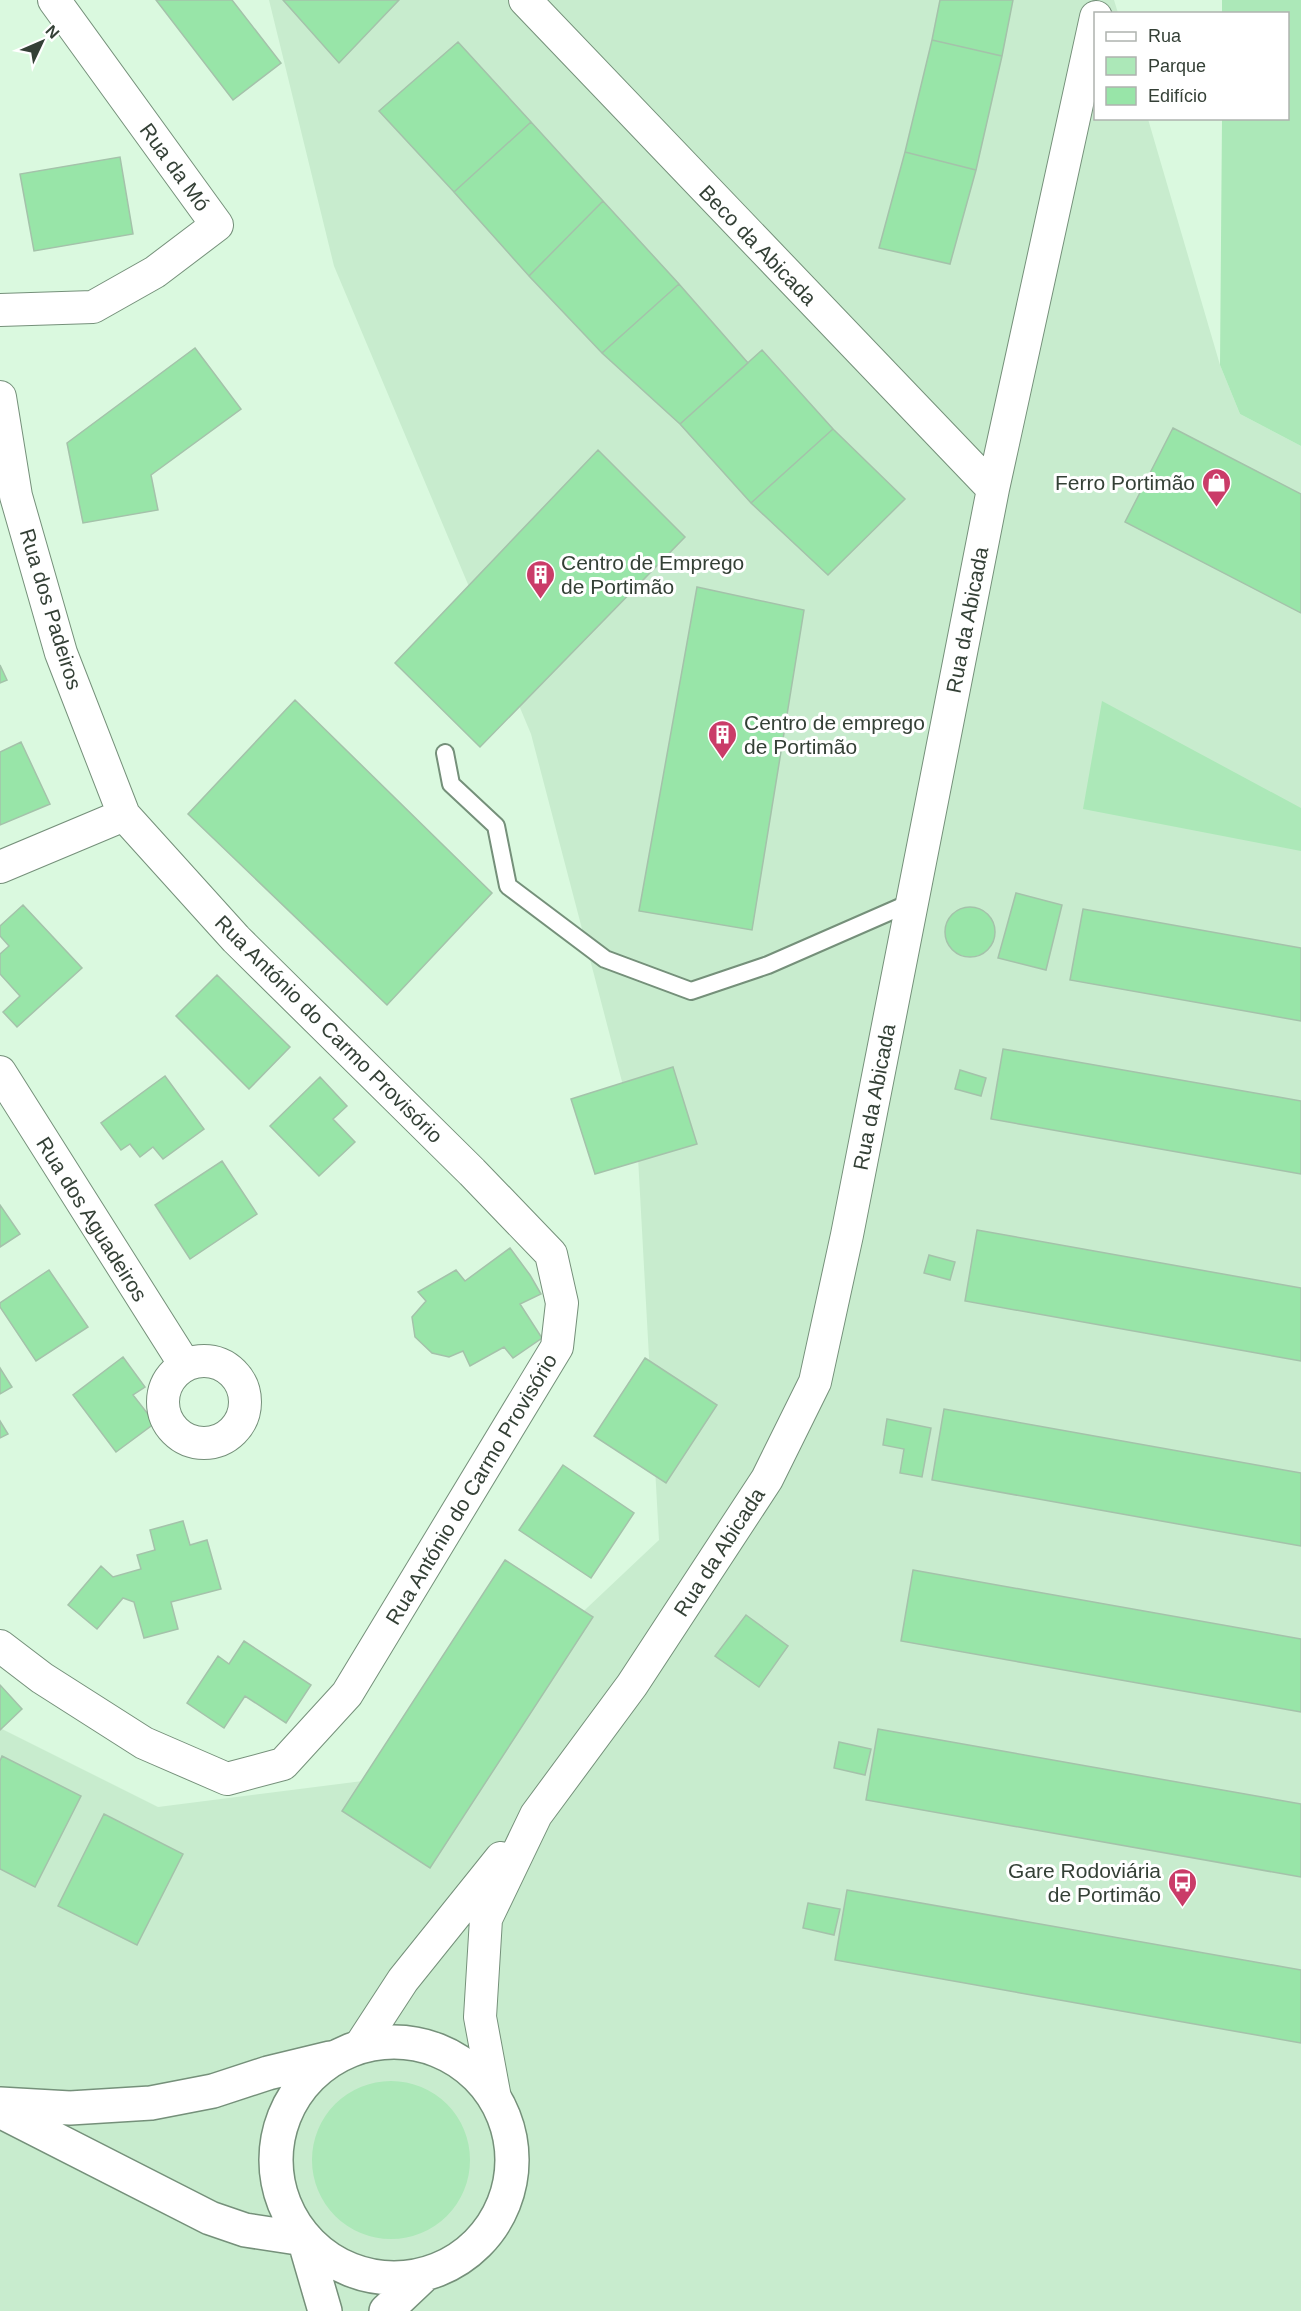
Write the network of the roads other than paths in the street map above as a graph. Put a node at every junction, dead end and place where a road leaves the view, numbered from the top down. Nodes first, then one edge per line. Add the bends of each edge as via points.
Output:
1 (54, 0) edge
2 (525, 0) edge
3 (1094, 24) edge
4 (0, 310) edge
5 (0, 397) edge
6 (993, 489) junction
7 (445, 753) dead end
8 (124, 814) junction
9 (0, 867) edge
10 (912, 902) junction
11 (0, 1072) edge
12 (185, 1365) dead end
13 (0, 1646) edge
14 (536, 1815) junction
15 (346, 2051) junction
16 (495, 2098) junction
17 (0, 2104) edge
18 (0, 2111) edge
19 (304, 2239) junction
20 (422, 2277) junction
21 (325, 2311) edge
22 (386, 2311) edge

1 - 4 street, Rua da Mó via 217,225 155,272 93,308
2 - 6 street, Beco da Abicada
3 - 6 street, Rua da Abicada
5 - 8 street, Rua dos Padeiros via 16,496 61,654
6 - 10 street, Rua da Abicada
7 - 10 lane via 451,784 496,826 508,886 605,959 691,991 768,965
8 - 9 street
8 - 13 street, Rua António do Carmo Provisório via 236,939 551,1254 561,1303 557,1347 347,1694 283,1764 228,1779 144,1743 42,1678
10 - 14 street, Rua da Abicada via 815,1382 767,1479 632,1685
11 - 12 street, Rua dos Aguadeiros
14 - 15 street
14 - 16 street, Rua da Abicada via 486,1919 480,2017
15 - 16 main road via 398,2041 436,2049 470,2069
15 - 17 main road via 213,2091 151,2103 70,2108
15 - 19 main road via 295,2093 275,2142 279,2193
16 - 20 main road via 512,2144 510,2190 490,2232 448,2267
18 - 19 main road via 210,2218 245,2230
19 - 20 main road via 346,2270 395,2280
19 - 21 main road
20 - 22 main road

